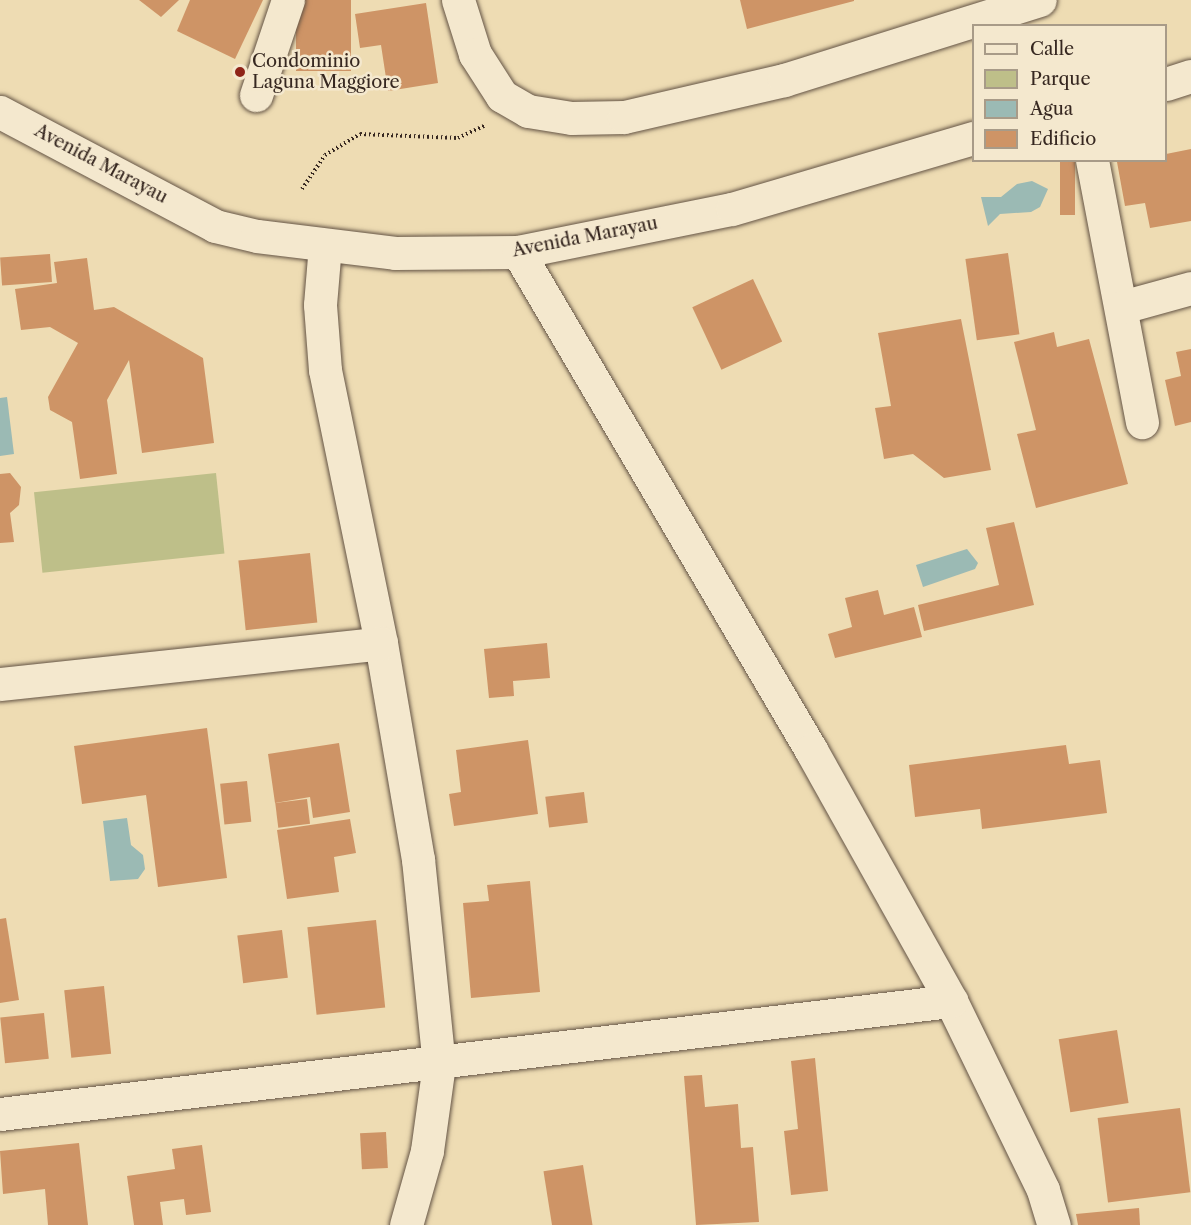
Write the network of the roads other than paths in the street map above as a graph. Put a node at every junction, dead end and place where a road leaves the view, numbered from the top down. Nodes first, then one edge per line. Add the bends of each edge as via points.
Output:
1 (288, 0) edge
2 (458, 0) edge
3 (1040, 0) edge
4 (1191, 76) edge
5 (1167, 84) edge
6 (256, 95) dead end
7 (0, 112) edge
8 (972, 139) edge
9 (1092, 162) edge
10 (325, 245) junction
11 (519, 252) junction
12 (1191, 288) edge
13 (1122, 307) junction
14 (1142, 422) dead end
15 (381, 643) junction
16 (0, 684) edge
17 (951, 1001) junction
18 (439, 1064) junction
19 (0, 1114) edge
20 (406, 1225) edge
21 (1054, 1225) edge

1 - 6 street
2 - 3 street via 475,54 502,96 528,111 571,118 624,117 784,80
4 - 5 street
7 - 10 street, Avenida Marayau via 214,226
8 - 11 street, Avenida Marayau via 732,208
9 - 13 street
10 - 11 street, Avenida Marayau via 395,253
10 - 15 street via 320,304 325,370
11 - 17 street via 805,740
12 - 13 street
13 - 14 street
15 - 16 street
15 - 18 street via 418,860
17 - 18 street
17 - 21 street via 1043,1190
18 - 19 street
18 - 20 street via 428,1151

